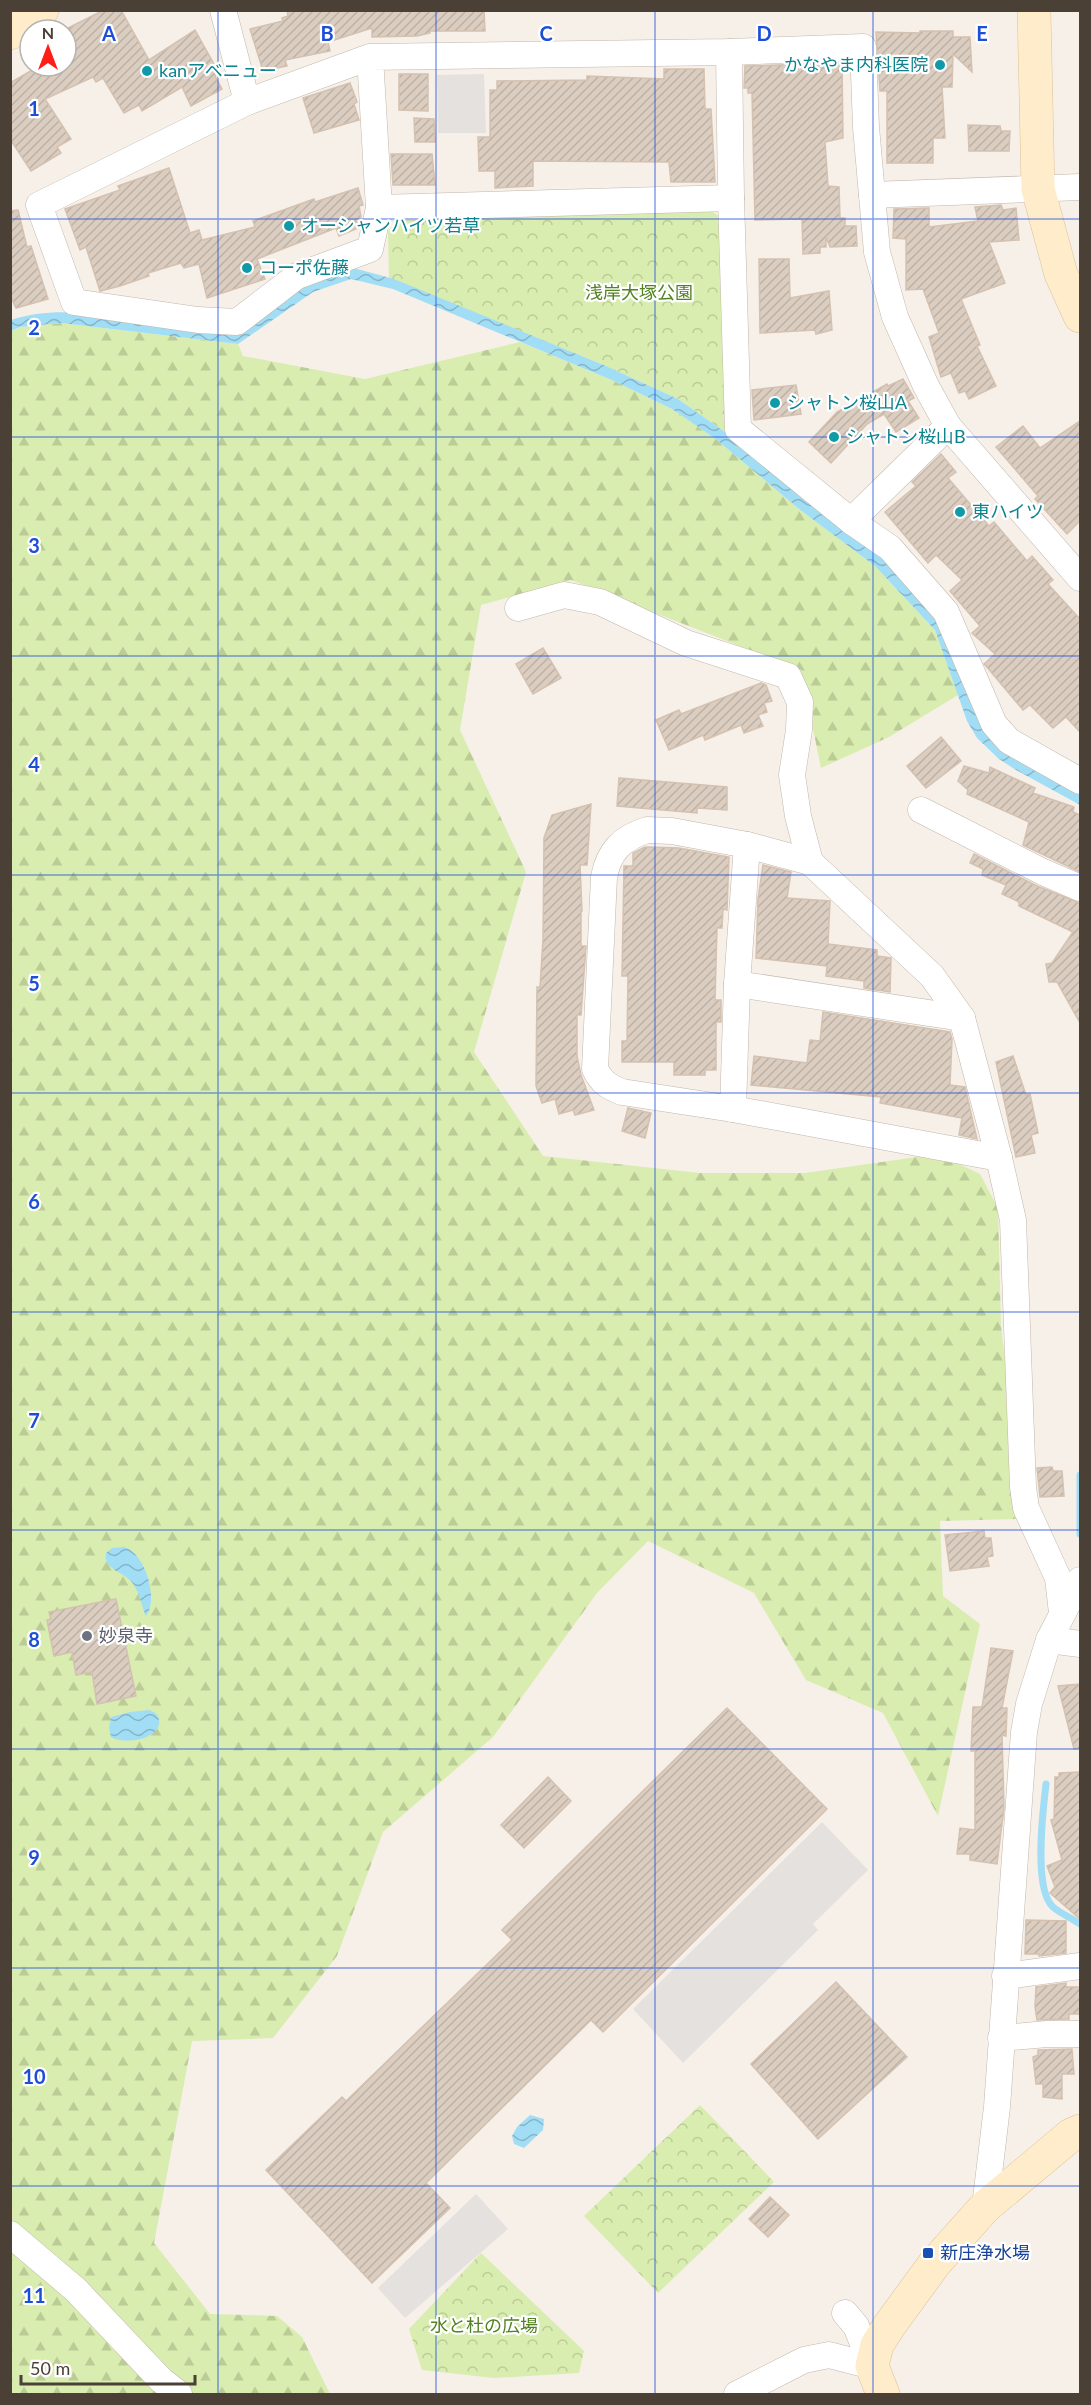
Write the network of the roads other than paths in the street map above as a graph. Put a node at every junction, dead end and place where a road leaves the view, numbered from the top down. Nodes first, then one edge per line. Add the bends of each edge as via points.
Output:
1 (42, 10) edge
2 (223, 10) edge
3 (1034, 10) edge
4 (10, 33) edge
5 (729, 52) junction
6 (370, 57) junction
7 (247, 102) junction
8 (1080, 187) edge
9 (1038, 189) junction
10 (872, 195) junction
11 (731, 198) junction
12 (379, 208) junction
13 (1080, 316) edge
14 (948, 426) junction
15 (851, 521) junction
16 (1077, 565) edge
17 (518, 608) dead end
18 (1080, 781) edge
19 (921, 810) dead end
20 (747, 846) junction
21 (810, 862) junction
22 (1080, 888) edge
23 (737, 984) junction
24 (962, 1018) junction
25 (733, 1109) junction
26 (999, 1158) junction
27 (1080, 1580) edge
28 (1062, 1613) junction
29 (1049, 1640) junction
30 (1080, 1644) edge
31 (1080, 1966) edge
32 (1005, 1976) junction
33 (1080, 2034) edge
34 (1001, 2038) junction
35 (1080, 2131) edge
36 (985, 2208) junction
37 (10, 2234) edge
38 (845, 2313) dead end
39 (804, 2360) junction
40 (877, 2380) edge
41 (179, 2394) edge
42 (737, 2394) edge
43 (776, 2394) edge

1 - 4 street
2 - 7 street
3 - 9 street
5 - 6 street
5 - 10 street via 863,47
5 - 11 street
6 - 7 street
6 - 12 street
7 - 12 street via 39,205 74,302 237,322 297,276 370,249
8 - 9 street
9 - 10 street
9 - 13 street via 1061,274
10 - 14 street via 877,252 896,317
11 - 12 street
11 - 15 street via 738,429
14 - 15 street
14 - 16 street
15 - 18 street via 890,548 946,612 994,724 1009,741
17 - 21 street via 564,595 600,602 686,643 788,676 800,702 792,775
19 - 22 street
20 - 21 street
20 - 23 street
20 - 25 street via 647,830 630,835 615,847 604,877 595,1069 599,1078 622,1092
21 - 24 street via 932,976
23 - 24 street
23 - 25 street
24 - 26 street
25 - 26 street
26 - 28 street via 1013,1220 1023,1487 1026,1508 1058,1578
27 - 28 street
28 - 29 street
29 - 30 street
29 - 32 street via 1024,1732
31 - 32 street
32 - 34 street
33 - 34 street
34 - 36 street
35 - 36 street
36 - 40 street via 935,2263 877,2345
37 - 41 street via 76,2290
38 - 40 street via 856,2326
39 - 40 street via 829,2355
39 - 42 street
39 - 43 street

